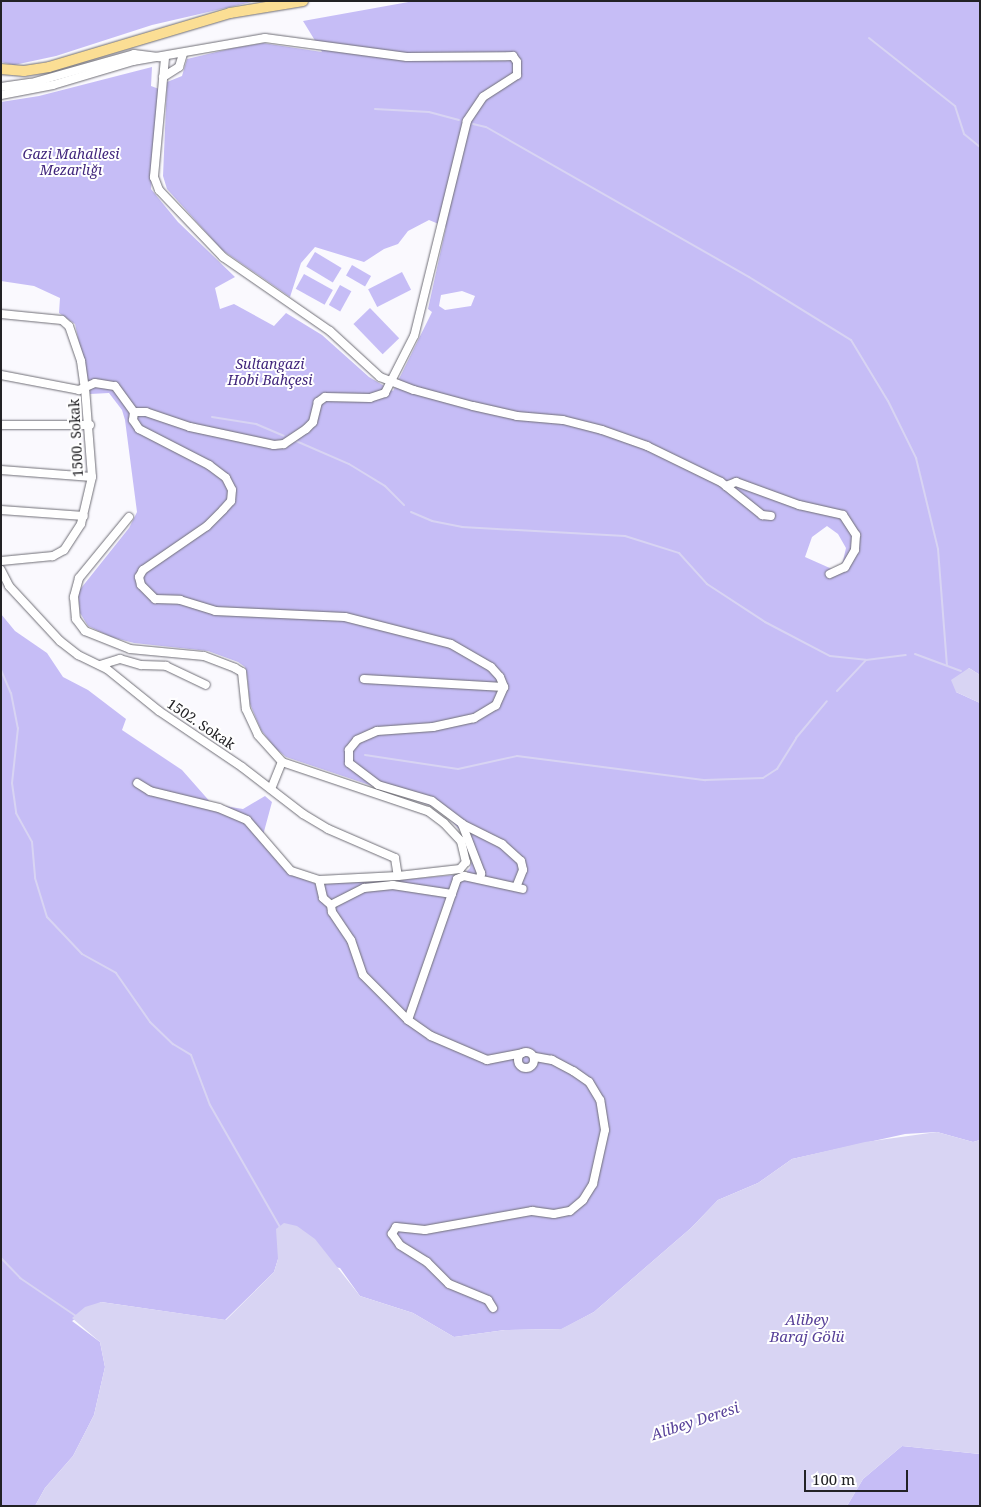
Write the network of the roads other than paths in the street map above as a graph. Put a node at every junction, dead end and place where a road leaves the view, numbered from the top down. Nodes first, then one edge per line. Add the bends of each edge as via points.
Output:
1 (304, 1) edge
2 (182, 54) junction
3 (165, 58) junction
4 (1, 69) edge
5 (163, 77) junction
6 (1, 87) edge
7 (1, 95) edge
8 (1, 314) edge
9 (2, 378) edge
10 (393, 383) junction
11 (85, 388) junction
12 (134, 412) junction
13 (90, 424) junction
14 (1, 425) edge
15 (1, 470) edge
16 (92, 477) junction
17 (726, 486) junction
18 (1, 510) edge
19 (84, 516) junction
20 (770, 516) dead end
21 (129, 517) dead end
22 (1, 561) edge
23 (1, 570) edge
24 (830, 574) dead end
25 (3, 579) edge
26 (130, 649) junction
27 (120, 659) junction
28 (100, 665) junction
29 (364, 679) dead end
30 (206, 686) dead end
31 (504, 687) junction
32 (282, 762) junction
33 (137, 783) dead end
34 (271, 789) junction
35 (462, 824) junction
36 (398, 876) junction
37 (480, 879) junction
38 (319, 880) junction
39 (452, 894) junction
40 (332, 905) junction
41 (408, 1020) junction
42 (522, 1053) junction
43 (534, 1057) junction
44 (493, 1308) dead end

1 - 4 main road via 230,13 49,67 24,71
2 - 3 street
2 - 5 street via 179,67
2 - 10 street via 265,38 407,57 513,56 517,62 517,75 483,97 461,138 414,336
3 - 5 street
3 - 6 street via 134,54 30,83
3 - 7 street via 134,61 53,85
5 - 10 street via 154,177 159,190 223,257 330,331 380,377
8 - 11 street, 1500. Sokak via 62,320 69,326 81,361
9 - 11 street via 79,390
10 - 12 street via 378,396 325,397 318,402 313,422 284,444 274,445 190,427 146,412
10 - 17 street via 517,416 563,420 602,430 647,446
11 - 12 street via 95,382 115,386
11 - 13 street, 1500. Sokak
12 - 31 street via 133,420 139,429 209,465 226,478 232,490 231,501 207,526 143,570 139,577 141,585 155,599 186,602 214,610 345,617 376,623 451,644 492,668
13 - 14 street
13 - 16 street, 1500. Sokak
15 - 16 street
16 - 19 street, 1500. Sokak
17 - 20 street via 762,515
17 - 24 street via 736,482 799,505 842,515 853,528 856,543 845,566
18 - 19 street
19 - 22 street, 1500. Sokak via 75,537 59,554
21 - 26 street via 79,578 74,597 76,619 85,631
23 - 25 street, 1502. Sokak
25 - 28 street, 1502. Sokak via 60,641 78,655
26 - 27 street
26 - 32 street via 204,656 242,672 246,709 258,735
27 - 28 street
27 - 30 street via 141,665 166,666
28 - 34 street, 1502. Sokak via 159,711
29 - 31 street
31 - 35 street via 496,705 474,718 433,727 377,731 357,740 349,750 348,763 361,774 378,785 432,801
32 - 34 street
32 - 36 street via 428,811 444,823 466,852 466,862 460,869
33 - 38 street via 150,791 219,808 247,820 291,871
34 - 36 street, 1502. Sokak via 328,829 395,858
35 - 37 street via 481,873
35 - 37 street via 502,844 521,861 520,888
36 - 38 street
37 - 39 street via 460,876
38 - 40 street via 324,898
39 - 40 street via 394,885 344,896
39 - 41 street
40 - 41 street via 332,912 351,940 363,975
41 - 42 street via 449,1045 487,1060
42 - 43 street via 529,1052
42 - 43 street via 519,1062 525,1068 532,1065
43 - 44 street via 552,1060 573,1071 589,1082 600,1100 605,1130 593,1184 583,1200 570,1211 554,1214 532,1211 425,1230 396,1227 392,1234 400,1245 427,1262 449,1284 488,1300

